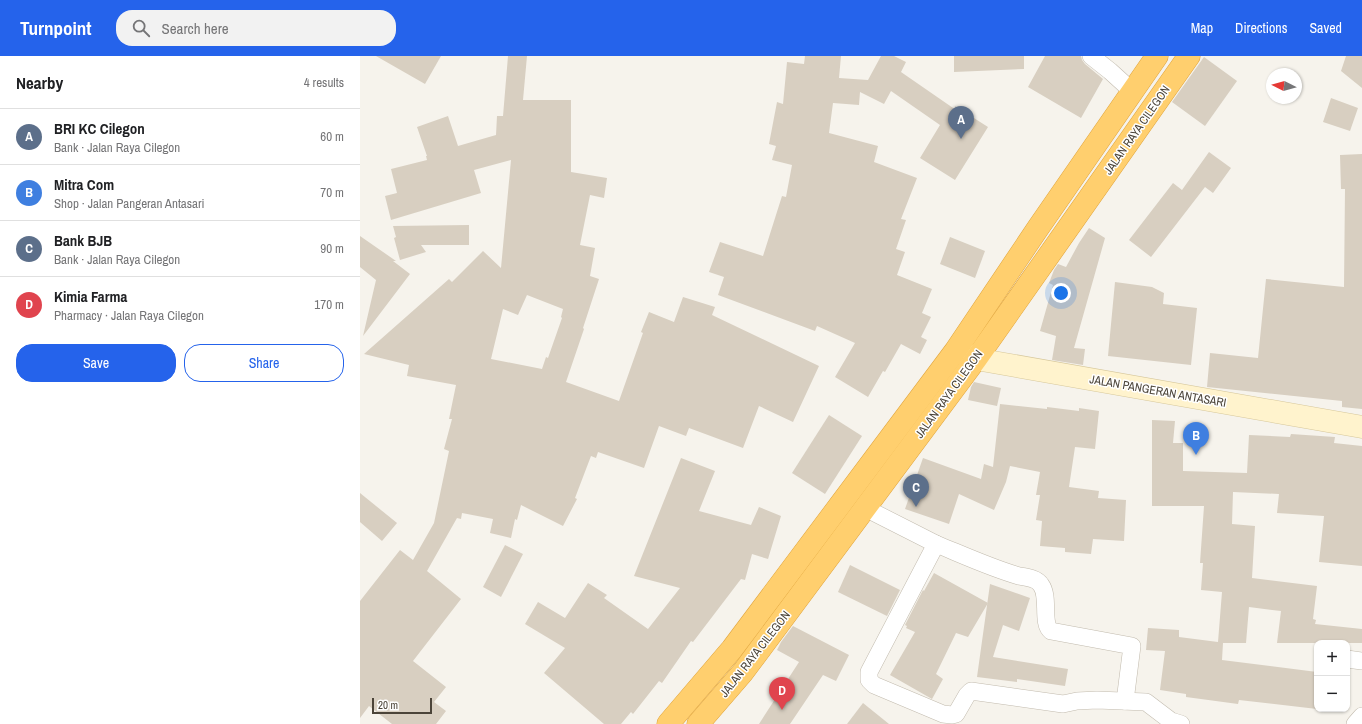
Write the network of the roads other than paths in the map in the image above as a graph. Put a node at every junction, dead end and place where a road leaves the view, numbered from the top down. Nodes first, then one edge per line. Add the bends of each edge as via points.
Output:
1 (1091, 56) edge
2 (1157, 56) edge
3 (1189, 56) edge
4 (1132, 91) junction
5 (956, 350) junction
6 (976, 359) junction
7 (1362, 428) edge
8 (865, 508) junction
9 (936, 544) junction
10 (1350, 659) edge
11 (1362, 661) edge
12 (1125, 701) junction
13 (1362, 716) edge
14 (668, 724) edge
15 (698, 724) edge
16 (1181, 724) edge
17 (1355, 724) edge

1 - 4 street
2 - 4 highway, JALAN RAYA CILEGON
3 - 6 highway, JALAN RAYA CILEGON
4 - 5 highway, JALAN RAYA CILEGON
5 - 6 street, JALAN PANGERAN ANTASARI
5 - 14 highway, JALAN RAYA CILEGON via 732,649
6 - 7 street, JALAN PANGERAN ANTASARI
6 - 8 highway, JALAN RAYA CILEGON
8 - 9 street
8 - 15 highway, JALAN RAYA CILEGON via 743,672
9 - 12 street via 1038,581 1045,594 1047,623 1050,630 1132,646
9 - 12 street via 875,660 868,677 870,682 948,715 956,714 971,691 1063,704 1076,701
10 - 11 street
12 - 16 street via 1146,702 1166,718
13 - 17 street

